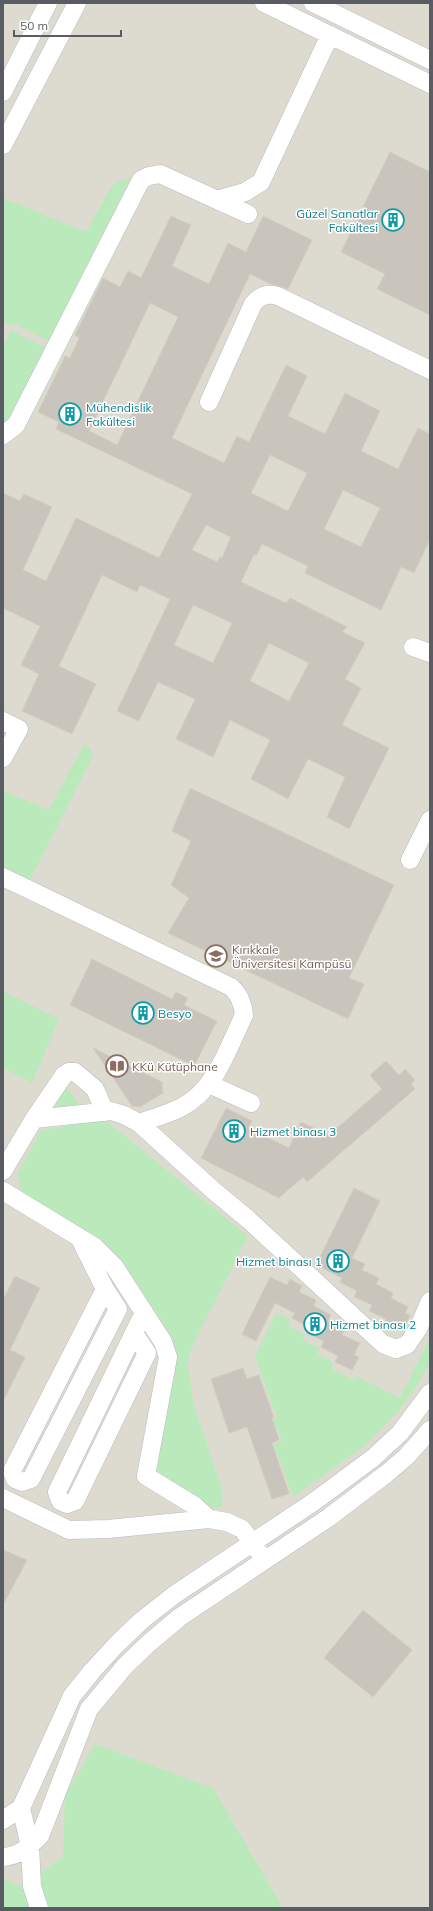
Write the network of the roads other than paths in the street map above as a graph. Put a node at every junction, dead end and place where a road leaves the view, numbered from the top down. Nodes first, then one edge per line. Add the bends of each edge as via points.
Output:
1 (48, 3) edge
2 (76, 3) edge
3 (264, 3) edge
4 (313, 3) edge
5 (330, 35) junction
6 (430, 60) edge
7 (430, 84) edge
8 (3, 92) edge
9 (3, 145) edge
10 (217, 200) junction
11 (248, 214) dead end
12 (430, 370) edge
13 (209, 402) dead end
14 (3, 435) edge
15 (3, 721) edge
16 (3, 758) edge
17 (430, 820) edge
18 (410, 860) dead end
19 (3, 877) edge
20 (209, 1084) junction
21 (251, 1103) dead end
22 (105, 1112) junction
23 (34, 1119) junction
24 (139, 1123) junction
25 (3, 1171) edge
26 (3, 1191) edge
27 (79, 1237) junction
28 (105, 1289) junction
29 (430, 1301) edge
30 (144, 1312) junction
31 (134, 1333) junction
32 (430, 1395) edge
33 (430, 1430) edge
34 (3, 1498) edge
35 (209, 1519) junction
36 (253, 1542) junction
37 (265, 1560) junction
38 (21, 1808) junction
39 (4, 1825) edge
40 (30, 1846) junction
41 (3, 1857) edge
42 (39, 1908) edge

1 - 8 street
2 - 9 street
3 - 5 street
4 - 6 street
5 - 7 street
5 - 10 street via 261,182 245,192
10 - 11 street
10 - 14 street via 160,174 148,176 139,183 16,425
12 - 13 street via 278,296 268,295 253,304
15 - 16 street via 19,729
17 - 18 street
19 - 20 street via 234,990 240,999 244,1015
20 - 21 street
20 - 24 street via 180,1109
22 - 23 street
22 - 23 street via 95,1088 74,1072 70,1072 64,1075
22 - 24 street via 124,1115
23 - 25 street
24 - 29 street via 383,1344 396,1349 407,1344 418,1329
26 - 27 street
27 - 28 street
27 - 30 street via 108,1258
28 - 28 street via 12,1470 15,1479 22,1482 31,1479 118,1309
30 - 31 street
30 - 35 street via 163,1342 168,1357 146,1476 196,1506
31 - 31 street via 57,1492 60,1501 67,1504 76,1501 147,1353
32 - 36 street via 400,1433 373,1458
33 - 37 street via 411,1452 386,1474 328,1518
34 - 35 street via 69,1530 108,1529
35 - 36 street via 226,1522 242,1529
36 - 37 street
36 - 38 street via 154,1610 93,1670 72,1696
37 - 40 street via 167,1627 137,1654 102,1693 89,1709 40,1836
38 - 39 street
38 - 40 street
40 - 41 street via 18,1854
40 - 42 street via 32,1886

